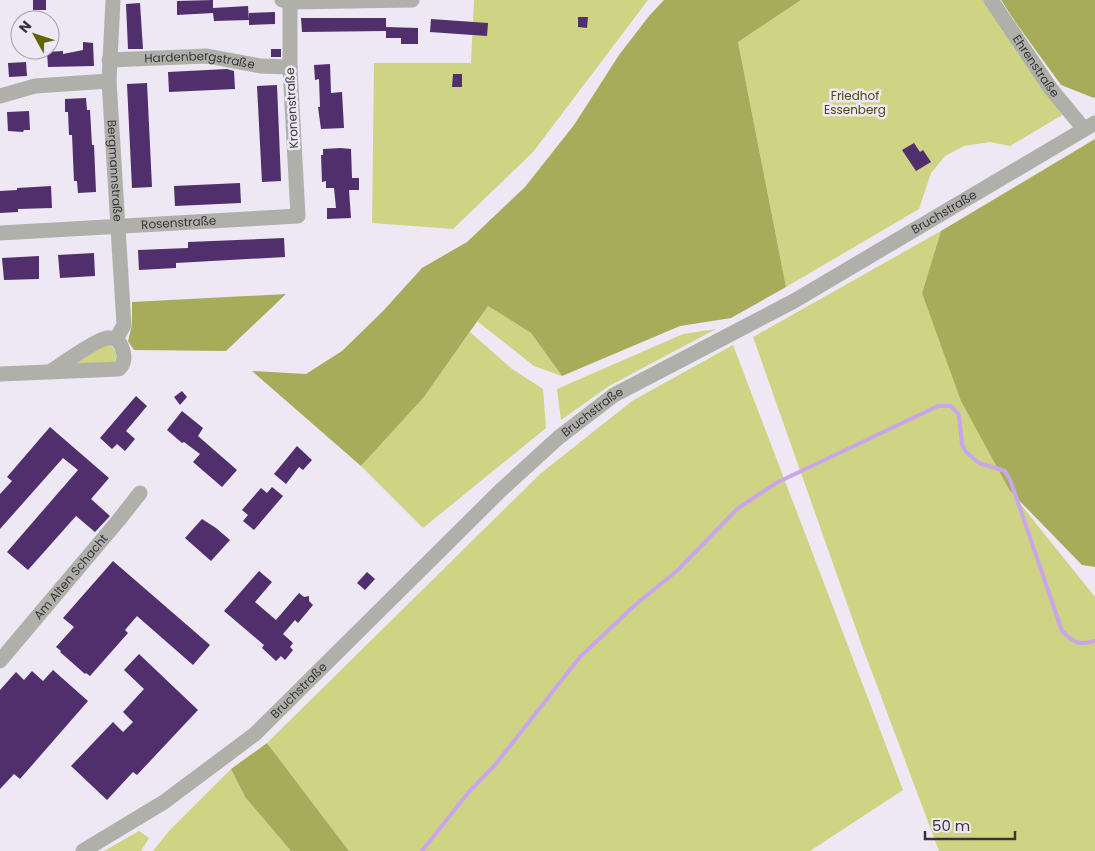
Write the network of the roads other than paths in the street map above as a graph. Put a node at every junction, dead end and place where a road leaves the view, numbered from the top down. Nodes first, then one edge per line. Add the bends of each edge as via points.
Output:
1 (112, 0) edge
2 (991, 0) edge
3 (287, 1) edge
4 (412, 1) edge
5 (109, 60) junction
6 (290, 67) junction
7 (109, 81) junction
8 (0, 96) edge
9 (1089, 126) edge
10 (298, 216) joint
11 (118, 227) junction
12 (0, 233) edge
13 (116, 339) junction
14 (50, 372) junction
15 (0, 374) edge
16 (140, 493) dead end
17 (0, 661) edge
18 (83, 851) edge

1 - 5 street, Bergmannstraße
2 - 9 street, Ehrenstraße via 1051,89
3 - 4 street
3 - 6 street, Kronenstraße
5 - 6 street, Hardenbergstraße via 207,56 261,66
5 - 7 street, Bergmannstraße
6 - 10 street, Kronenstraße
7 - 8 street via 36,86
7 - 11 street, Bergmannstraße
9 - 18 street, Bruchstraße via 794,301 614,395 558,438 500,491 255,734 164,802
10 - 11 street, Rosenstraße
11 - 12 street, Rosenstraße
11 - 13 street, Bergmannstraße via 124,325
13 - 14 street via 107,338 94,344
13 - 14 street via 124,354 123,365 119,369
14 - 15 street
16 - 17 street, Am Alten Schacht

